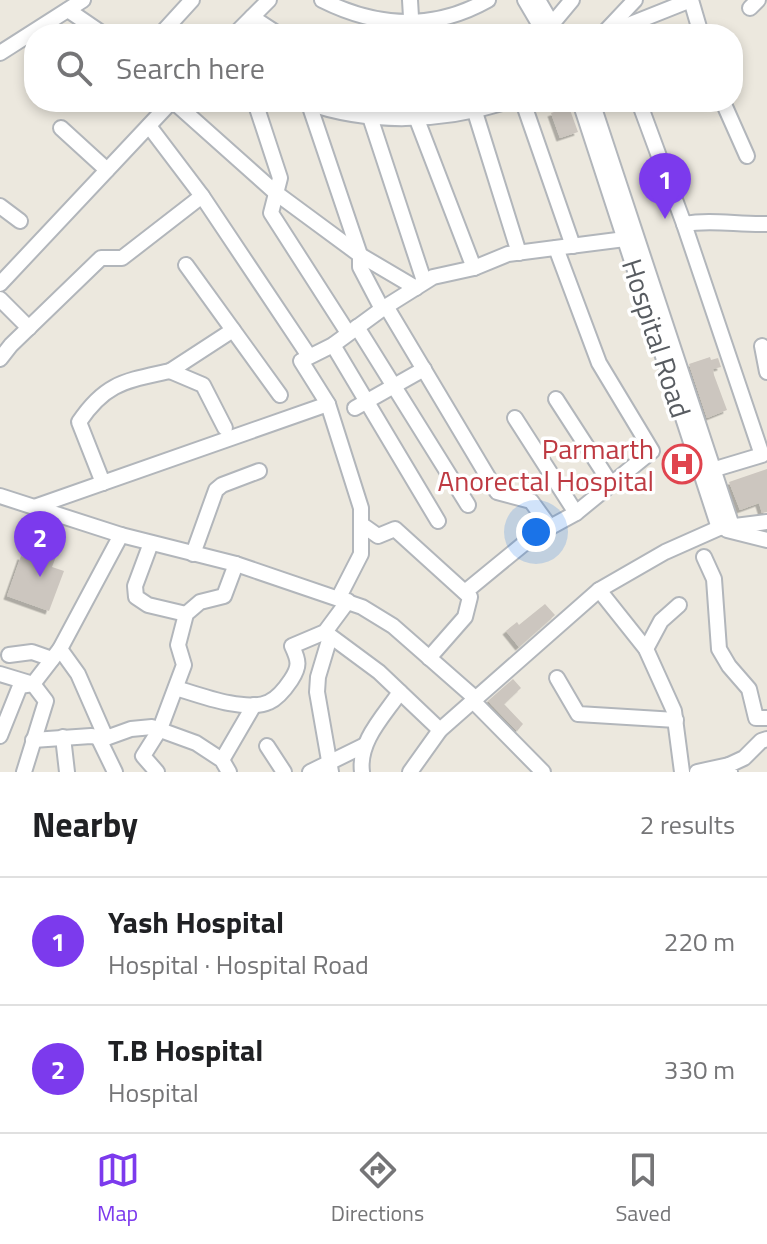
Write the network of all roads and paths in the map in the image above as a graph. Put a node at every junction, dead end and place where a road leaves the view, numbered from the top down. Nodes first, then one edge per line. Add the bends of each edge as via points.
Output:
1 (83, 0) edge
2 (269, 0) edge
3 (322, 0) edge
4 (410, 0) edge
5 (488, 0) edge
6 (525, 0) edge
7 (538, 0) edge
8 (572, 0) edge
9 (635, 0) edge
10 (691, 0) edge
11 (190, 1) edge
12 (68, 10) junction
13 (252, 17) junction
14 (46, 24) edge
15 (88, 24) edge
16 (170, 24) edge
17 (245, 24) edge
18 (263, 24) edge
19 (393, 24) edge
20 (412, 24) edge
21 (426, 24) edge
22 (542, 24) edge
23 (545, 24) edge
24 (553, 24) edge
25 (616, 24) edge
26 (628, 24) edge
27 (698, 24) edge
28 (24, 38) edge
29 (0, 53) edge
30 (162, 112) edge
31 (183, 112) edge
32 (258, 112) edge
33 (310, 112) edge
34 (348, 112) edge
35 (403, 112) edge
36 (417, 112) edge
37 (423, 112) edge
38 (475, 112) joint
39 (526, 112) edge
40 (583, 112) edge
41 (595, 112) edge
42 (643, 112) edge
43 (727, 112) edge
44 (370, 117) junction
45 (149, 126) junction
46 (61, 128) dead end
47 (747, 156) dead end
48 (107, 170) junction
49 (276, 193) junction
50 (202, 196) junction
51 (0, 206) edge
52 (20, 221) dead end
53 (684, 224) junction
54 (767, 224) edge
55 (625, 239) junction
56 (573, 246) junction
57 (556, 248) junction
58 (519, 253) junction
59 (360, 255) junction
60 (186, 265) dead end
61 (474, 268) junction
62 (0, 284) edge
63 (420, 284) junction
64 (0, 299) edge
65 (384, 307) junction
66 (29, 328) junction
67 (233, 330) junction
68 (353, 330) junction
69 (333, 345) junction
70 (762, 346) dead end
71 (309, 356) junction
72 (0, 359) edge
73 (424, 369) junction
74 (170, 371) junction
75 (767, 372) edge
76 (394, 388) junction
77 (280, 395) dead end
78 (556, 399) dead end
79 (328, 404) junction
80 (361, 405) junction
81 (515, 418) dead end
82 (225, 428) dead end
83 (712, 470) junction
84 (259, 471) dead end
85 (103, 483) junction
86 (611, 484) junction
87 (0, 496) edge
88 (468, 505) dead end
89 (37, 506) junction
90 (576, 513) junction
91 (438, 521) dead end
92 (767, 522) edge
93 (361, 524) junction
94 (550, 527) junction
95 (726, 527) junction
96 (121, 535) junction
97 (767, 540) edge
98 (151, 543) junction
99 (193, 554) junction
100 (704, 557) dead end
101 (236, 564) junction
102 (599, 590) junction
103 (465, 592) junction
104 (344, 599) junction
105 (679, 605) dead end
106 (186, 614) junction
107 (328, 634) junction
108 (646, 649) junction
109 (56, 654) junction
110 (9, 655) dead end
111 (429, 658) junction
112 (0, 674) edge
113 (557, 678) dead end
114 (33, 684) junction
115 (176, 688) junction
116 (400, 692) junction
117 (474, 699) junction
118 (254, 705) junction
119 (767, 718) edge
120 (676, 720) junction
121 (160, 729) junction
122 (440, 730) junction
123 (0, 736) edge
124 (63, 737) junction
125 (102, 738) junction
126 (767, 739) edge
127 (33, 740) junction
128 (365, 745) junction
129 (267, 746) dead end
130 (225, 766) edge
131 (331, 766) edge
132 (729, 768) edge
133 (24, 772) edge
134 (67, 772) edge
135 (115, 772) edge
136 (157, 772) edge
137 (284, 772) edge
138 (310, 772) edge
139 (362, 772) edge
140 (410, 772) edge
141 (543, 772) edge
142 (682, 772) edge
143 (697, 772) edge

1 - 12 street
2 - 13 street
3 - 19 street
4 - 20 street
5 - 21 street
6 - 22 street
7 - 23 street
8 - 24 street
9 - 25 street
10 - 26 street
10 - 27 street
11 - 16 street
12 - 14 street
12 - 15 street
13 - 17 street
13 - 18 street
28 - 29 street
30 - 45 street
31 - 49 street
32 - 49 street via 280,178
33 - 59 street
34 - 44 street
35 - 44 street
36 - 61 street
37 - 38 street via 441,117
38 - 58 street
39 - 56 street
40 - 55 street, Hospital Road
41 - 83 street, Hospital Road
42 - 53 street
43 - 47 street
44 - 63 street
45 - 48 street
45 - 50 street
46 - 48 street
48 - 62 street
49 - 59 street
49 - 68 street via 271,213
50 - 66 street via 122,258 101,258
50 - 71 street
51 - 52 street
53 - 54 street
53 - 83 street via 762,455
55 - 56 street
55 - 95 street, Hospital Road
56 - 57 street
57 - 58 street
57 - 86 street via 599,363 652,451
58 - 61 street
59 - 63 street
59 - 65 street via 360,267
60 - 67 street
61 - 63 street
63 - 65 street
64 - 66 street
65 - 68 street
65 - 73 street
66 - 72 street
67 - 74 street
67 - 77 street
68 - 69 street
68 - 76 street
69 - 71 street
69 - 80 street
70 - 75 street
71 - 79 street via 301,361
73 - 76 street
73 - 94 street via 497,492 531,501
74 - 82 street via 203,385
74 - 85 street via 121,382 79,422
76 - 80 street
76 - 88 street
78 - 86 street
79 - 85 street
79 - 93 street via 349,462
80 - 91 street
81 - 90 street
83 - 95 street, Hospital Road
84 - 99 street via 216,490
85 - 89 street
86 - 90 street
87 - 89 street
89 - 96 street
90 - 94 street
92 - 95 street
93 - 103 street via 378,536 395,529
93 - 104 street via 361,554
94 - 103 street
95 - 97 street
95 - 102 street via 665,552
96 - 98 street
96 - 109 street
98 - 99 street
98 - 106 street via 136,597
99 - 101 street
100 - 119 street via 714,579 719,649 749,689 756,718
101 - 104 street
101 - 106 street via 224,596 200,602
102 - 108 street
102 - 117 street
103 - 111 street via 470,597 465,617
104 - 107 street
104 - 111 street via 393,626
105 - 108 street via 661,621
106 - 115 street via 178,645 184,665
107 - 116 street
107 - 118 street via 292,646 298,669 283,692
107 - 131 street via 317,692
108 - 120 street
109 - 110 street
109 - 114 street
109 - 125 street via 78,674
111 - 117 street
112 - 114 street
113 - 120 street via 578,714
114 - 123 street via 20,686
114 - 127 street via 46,701
115 - 118 street
115 - 121 street
116 - 122 street
116 - 128 street
117 - 122 street
117 - 141 street
118 - 130 street
120 - 142 street
121 - 125 street via 131,729
121 - 130 street via 196,743
121 - 136 street via 143,756
122 - 140 street
124 - 125 street
124 - 127 street
124 - 134 street
125 - 135 street
126 - 132 street
127 - 133 street
128 - 131 street
128 - 139 street
129 - 137 street
131 - 138 street
132 - 143 street

